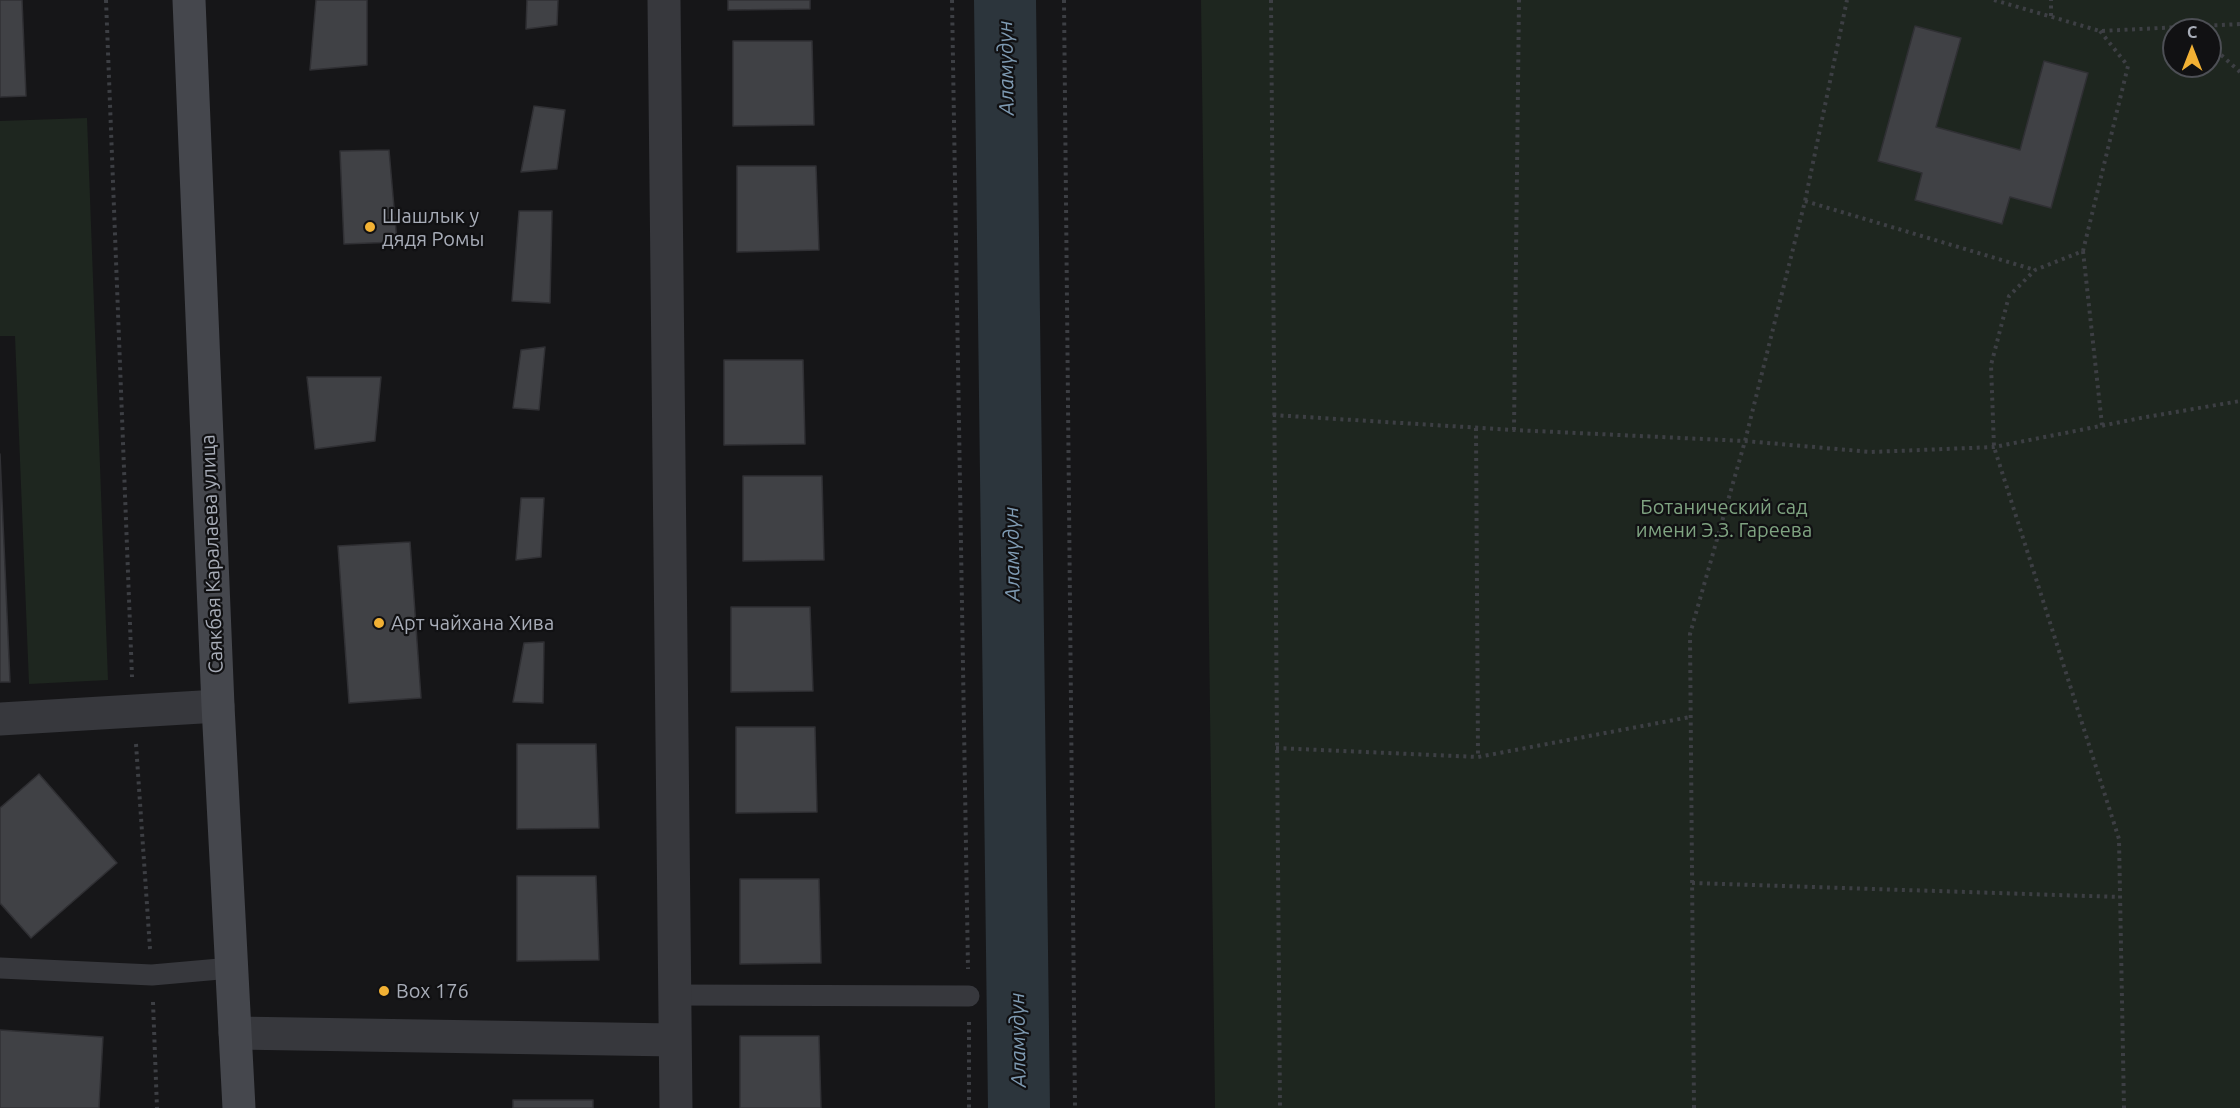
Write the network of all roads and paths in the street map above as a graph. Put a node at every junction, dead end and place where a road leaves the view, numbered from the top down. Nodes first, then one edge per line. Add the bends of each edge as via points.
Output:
1 (106, 0) edge
2 (189, 0) edge
3 (664, 0) edge
4 (952, 0) edge
5 (1064, 0) edge
6 (1271, 0) edge
7 (1519, 0) edge
8 (1848, 0) edge
9 (1994, 0) edge
10 (2051, 0) edge
11 (2051, 16) junction
12 (2240, 24) edge
13 (2222, 26) edge
14 (2162, 29) edge
15 (2100, 31) junction
16 (2222, 56) edge
17 (2240, 72) edge
18 (1805, 201) junction
19 (2083, 251) junction
20 (2035, 270) junction
21 (2240, 401) edge
22 (1274, 415) junction
23 (2102, 426) junction
24 (1476, 428) junction
25 (1514, 430) junction
26 (1745, 441) junction
27 (1994, 447) junction
28 (218, 706) junction
29 (134, 712) junction
30 (1690, 717) junction
31 (0, 719) edge
32 (1276, 748) junction
33 (1478, 757) junction
34 (1692, 883) junction
35 (2120, 897) junction
36 (0, 968) edge
37 (231, 968) junction
38 (152, 975) junction
39 (675, 995) junction
40 (969, 996) junction
41 (235, 1033) junction
42 (675, 1040) junction
43 (157, 1108) edge
44 (239, 1108) edge
45 (676, 1108) edge
46 (969, 1108) edge
47 (1075, 1108) edge
48 (1280, 1108) edge
49 (1695, 1108) edge
50 (2124, 1108) edge

1 - 29 path
2 - 28 main road, Саякбая Каралаева улица
3 - 39 street
4 - 40 path
5 - 47 path
6 - 22 path
7 - 25 path
8 - 18 path
9 - 11 path
10 - 11 path
11 - 15 path
12 - 13 path
14 - 15 path
15 - 19 path via 2128,66
16 - 17 path
18 - 20 path
18 - 26 path
19 - 20 path
19 - 23 path
20 - 27 path via 2009,296 1991,365
21 - 23 path
22 - 24 path
22 - 32 path
23 - 27 path
24 - 25 path
24 - 33 path
25 - 26 path
26 - 27 path via 1871,452
26 - 30 path via 1690,634
27 - 35 path via 2119,839
28 - 29 street
28 - 37 main road, Саякбая Каралаева улица
29 - 31 street
29 - 38 path
30 - 33 path
30 - 34 path
32 - 33 path
32 - 48 path
34 - 35 path
34 - 49 path
35 - 50 path
36 - 38 lane
37 - 38 lane
37 - 41 main road, Саякбая Каралаева улица
38 - 43 path
39 - 40 lane
39 - 42 street
40 - 46 path
41 - 42 street
41 - 44 main road, Саякбая Каралаева улица
42 - 45 street

